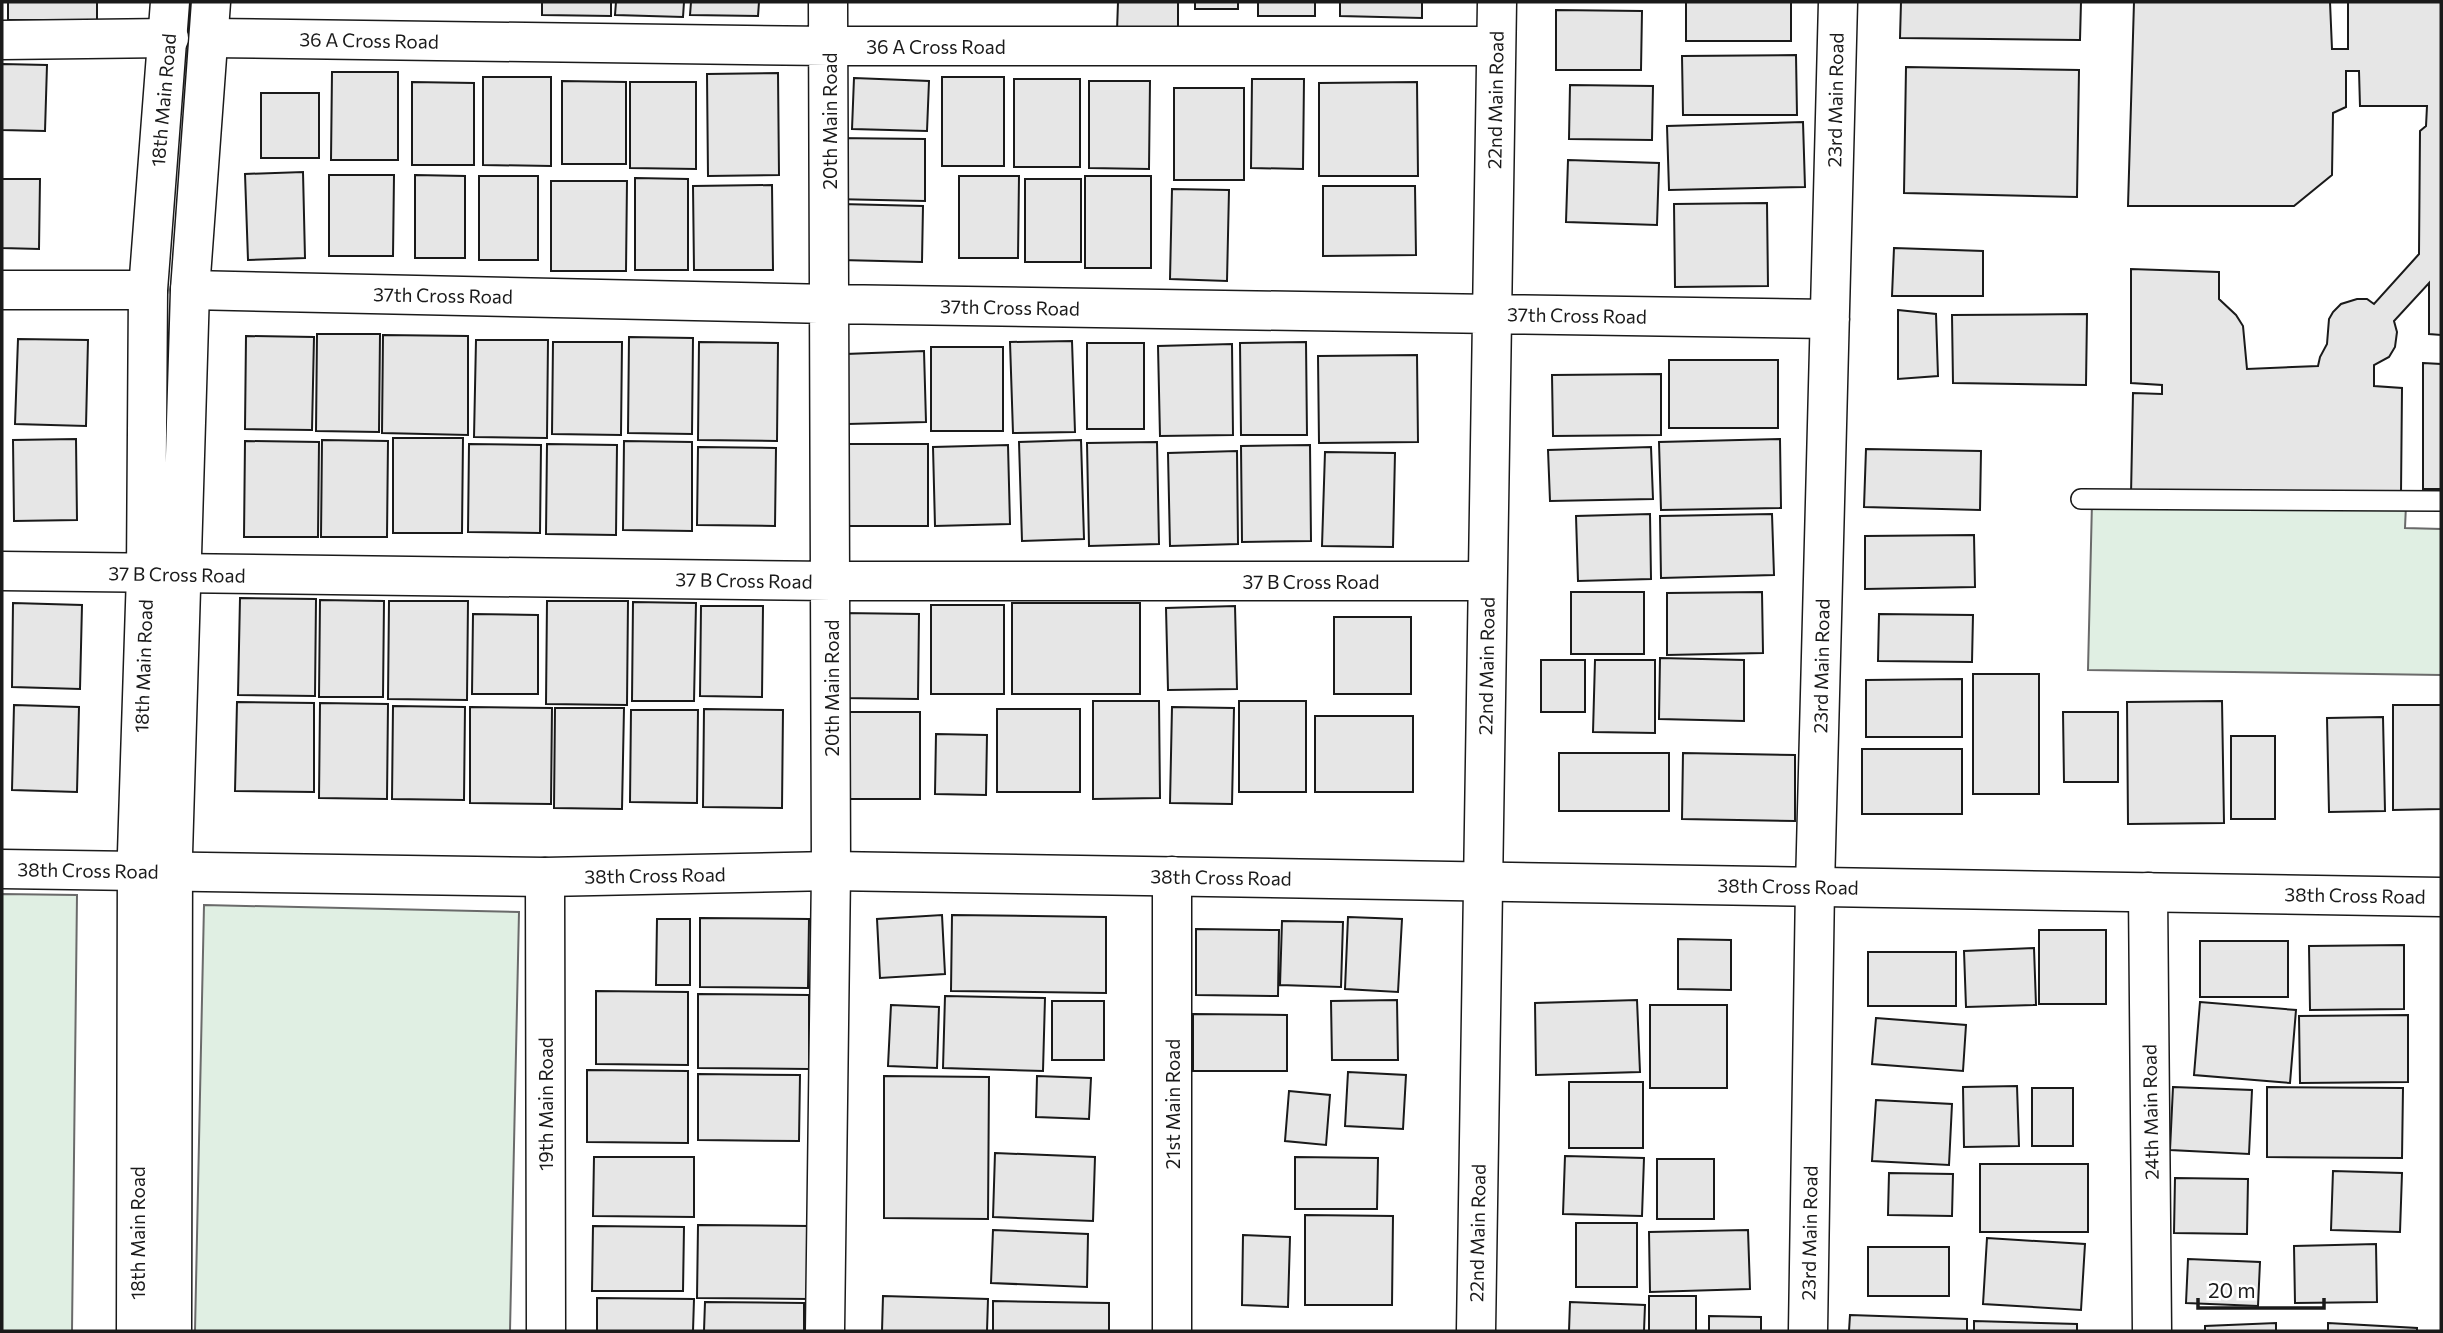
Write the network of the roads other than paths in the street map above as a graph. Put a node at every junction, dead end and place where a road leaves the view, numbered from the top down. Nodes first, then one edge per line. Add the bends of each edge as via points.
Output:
1 (828, 2) edge
2 (1497, 2) edge
3 (1838, 2) edge
4 (169, 20) edge
5 (210, 20) edge
6 (2, 40) edge
7 (828, 46) junction
8 (1495, 46) junction
9 (2, 290) edge
10 (148, 290) junction
11 (191, 290) junction
12 (829, 304) junction
13 (1491, 313) junction
14 (1829, 319) junction
15 (2081, 499) dead end
16 (2441, 501) edge
17 (2, 571) edge
18 (164, 574) junction
19 (831, 580) junction
20 (1487, 580) junction
21 (2, 869) edge
22 (155, 871) junction
23 (831, 871) junction
24 (1172, 876) junction
25 (545, 877) junction
26 (1483, 882) junction
27 (1815, 887) junction
28 (2148, 892) junction
29 (2441, 897) edge
30 (136, 1331) edge
31 (172, 1331) edge
32 (546, 1331) edge
33 (825, 1331) edge
34 (1172, 1331) edge
35 (1476, 1331) edge
36 (1808, 1331) edge
37 (2152, 1331) edge

1 - 7 street, 20th Main Road
2 - 8 street, 22nd Main Road
3 - 14 street, 23rd Main Road
4 - 6 street
4 - 10 street, 18th Main Road
5 - 7 street, 36 A Cross Road
5 - 11 street, 18th Main Road
7 - 8 street, 36 A Cross Road
7 - 12 street, 20th Main Road
8 - 13 street, 22nd Main Road
9 - 10 street
10 - 18 street, 18th Main Road
11 - 12 street, 37th Cross Road
11 - 18 street, 18th Main Road
12 - 13 street, 37th Cross Road
12 - 19 street, 20th Main Road
13 - 14 street, 37th Cross Road
13 - 20 street, 22nd Main Road
14 - 27 street, 23rd Main Road
15 - 16 lane
17 - 18 street, 37 B Cross Road
18 - 19 street, 37 B Cross Road
18 - 22 street, 18th Main Road
19 - 20 street, 37 B Cross Road
19 - 23 street, 20th Main Road
20 - 26 street, 22nd Main Road
21 - 22 street, 38th Cross Road
22 - 25 street, 38th Cross Road
22 - 30 street, 18th Main Road
22 - 31 street, 18th Main Road
23 - 24 street, 38th Cross Road
23 - 25 street, 38th Cross Road
23 - 33 street, 20th Main Road
24 - 26 street, 38th Cross Road
24 - 34 street, 21st Main Road
25 - 32 street, 19th Main Road
26 - 27 street, 38th Cross Road
26 - 35 street, 22nd Main Road
27 - 28 street, 38th Cross Road
27 - 36 street, 23rd Main Road
28 - 29 street, 38th Cross Road
28 - 37 street, 24th Main Road

